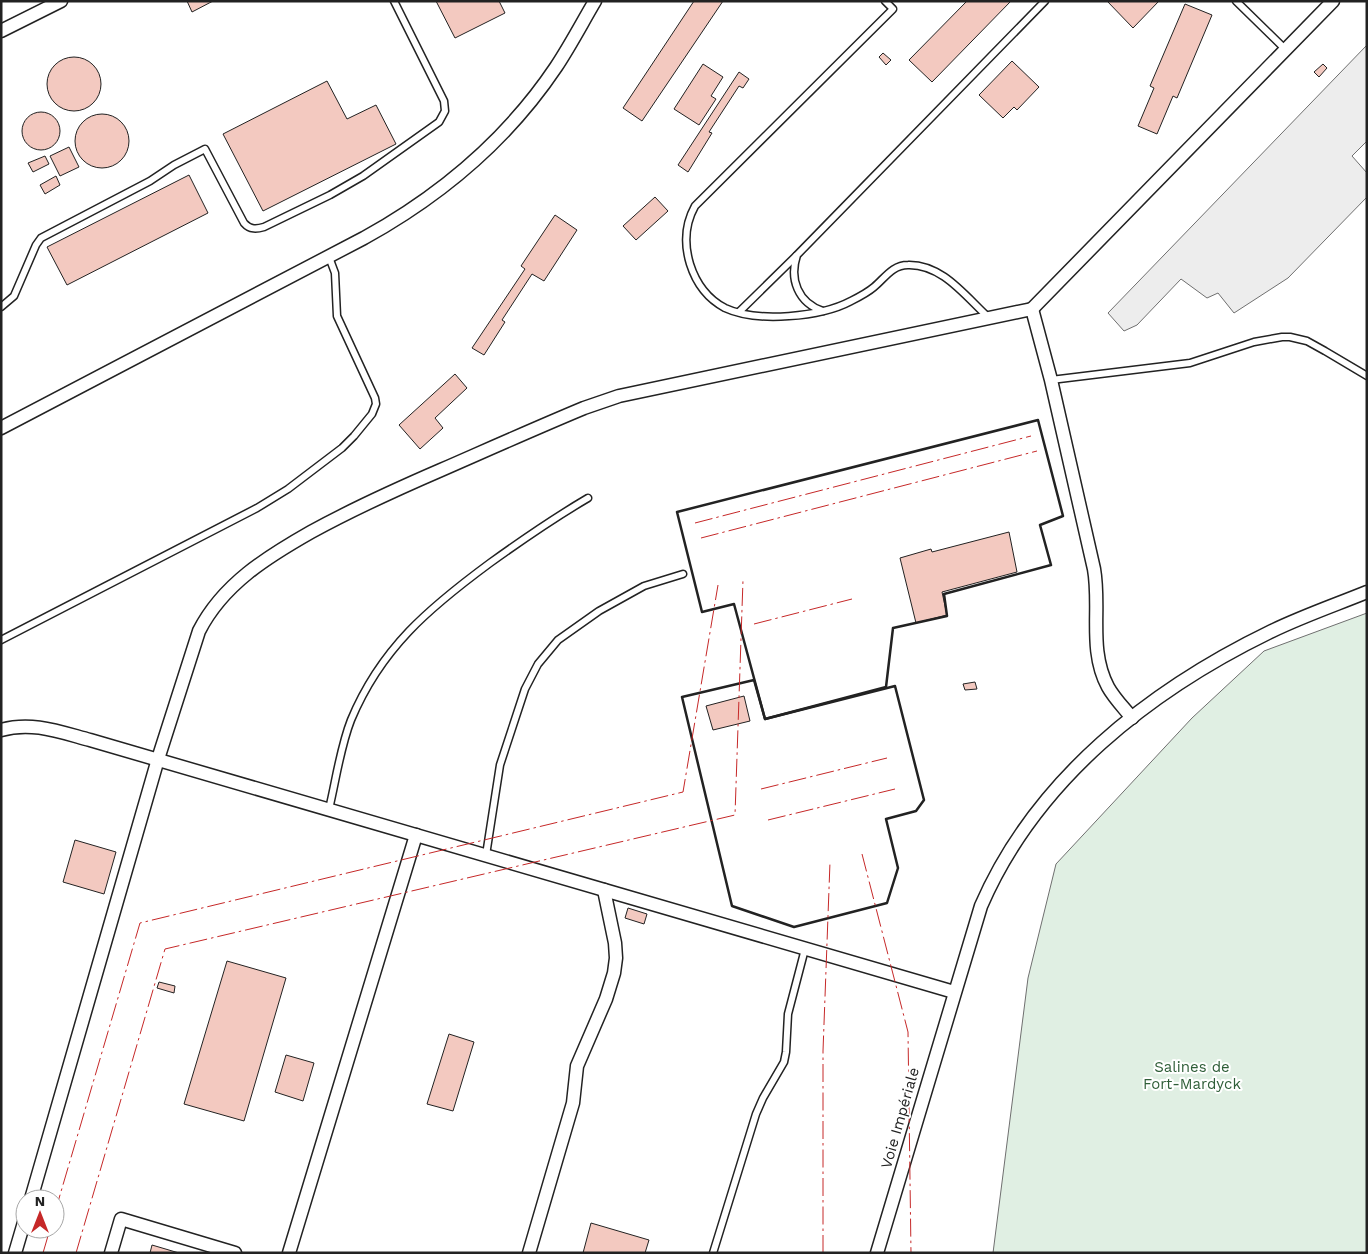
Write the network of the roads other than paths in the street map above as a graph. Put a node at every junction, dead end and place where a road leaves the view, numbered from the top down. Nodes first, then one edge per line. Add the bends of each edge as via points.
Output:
1 (61, 1) edge
2 (394, 1) edge
3 (594, 1) edge
4 (886, 1) edge
5 (1045, 1) edge
6 (1236, 1) edge
7 (1333, 1) edge
8 (1, 31) edge
9 (1286, 50) junction
10 (797, 255) junction
11 (329, 257) junction
12 (1, 307) edge
13 (1032, 309) junction
14 (739, 312) junction
15 (824, 312) junction
16 (989, 318) junction
17 (1367, 376) edge
18 (1051, 380) junction
19 (1, 428) edge
20 (588, 498) dead end
21 (683, 574) dead end
22 (1367, 592) edge
23 (1, 640) edge
24 (1132, 718) junction
25 (1, 730) edge
26 (158, 759) junction
27 (329, 809) junction
28 (416, 835) junction
29 (486, 855) junction
30 (604, 890) junction
31 (805, 949) junction
32 (954, 992) junction
33 (34, 1189) edge
34 (19, 1239) edge
35 (15, 1253) edge
36 (111, 1253) edge
37 (235, 1253) edge
38 (289, 1253) edge
39 (529, 1253) edge
40 (714, 1253) edge
41 (877, 1253) edge

1 - 8 street
2 - 12 lane via 444,102 445,111 439,122 363,176 257,229 244,223 205,149 41,238 14,296
3 - 11 street via 552,74 483,153 419,205
4 - 14 lane via 893,10 707,193 689,218 686,231 688,255 697,280 718,303
5 - 10 lane
6 - 9 lane
7 - 9 street
9 - 13 street
10 - 14 lane
10 - 15 lane via 794,274 798,292 811,306
11 - 19 street
11 - 23 lane via 335,273 337,316 374,393 376,404 370,418 342,448 304,478 257,508
13 - 16 street
13 - 18 street
14 - 15 lane via 780,316
15 - 16 lane via 858,298 895,268 913,265 944,276
16 - 26 street via 619,396 568,415 342,515 262,562 232,586 215,605 197,637
17 - 18 lane via 1307,341 1282,337 1254,342 1180,365
18 - 24 street via 1094,569 1096,632 1101,665 1106,682
20 - 27 lane via 540,527 468,579 402,636 375,674 350,723
21 - 29 lane via 644,586 599,611 558,640 542,658 525,689 500,765
22 - 24 street, Voie Impériale via 1299,619 1246,645 1181,682
24 - 32 street, Voie Impériale via 1071,772 1014,842 981,906
25 - 26 street via 19,726 41,727
26 - 27 street
26 - 33 street
27 - 28 street
28 - 29 street
28 - 38 street
29 - 30 street
30 - 31 street
30 - 39 street via 615,950 612,982 576,1066 573,1103
31 - 32 street
31 - 40 lane via 788,1014 784,1062 756,1114
32 - 41 street, Voie Impériale
34 - 35 street
36 - 37 street via 121,1219

